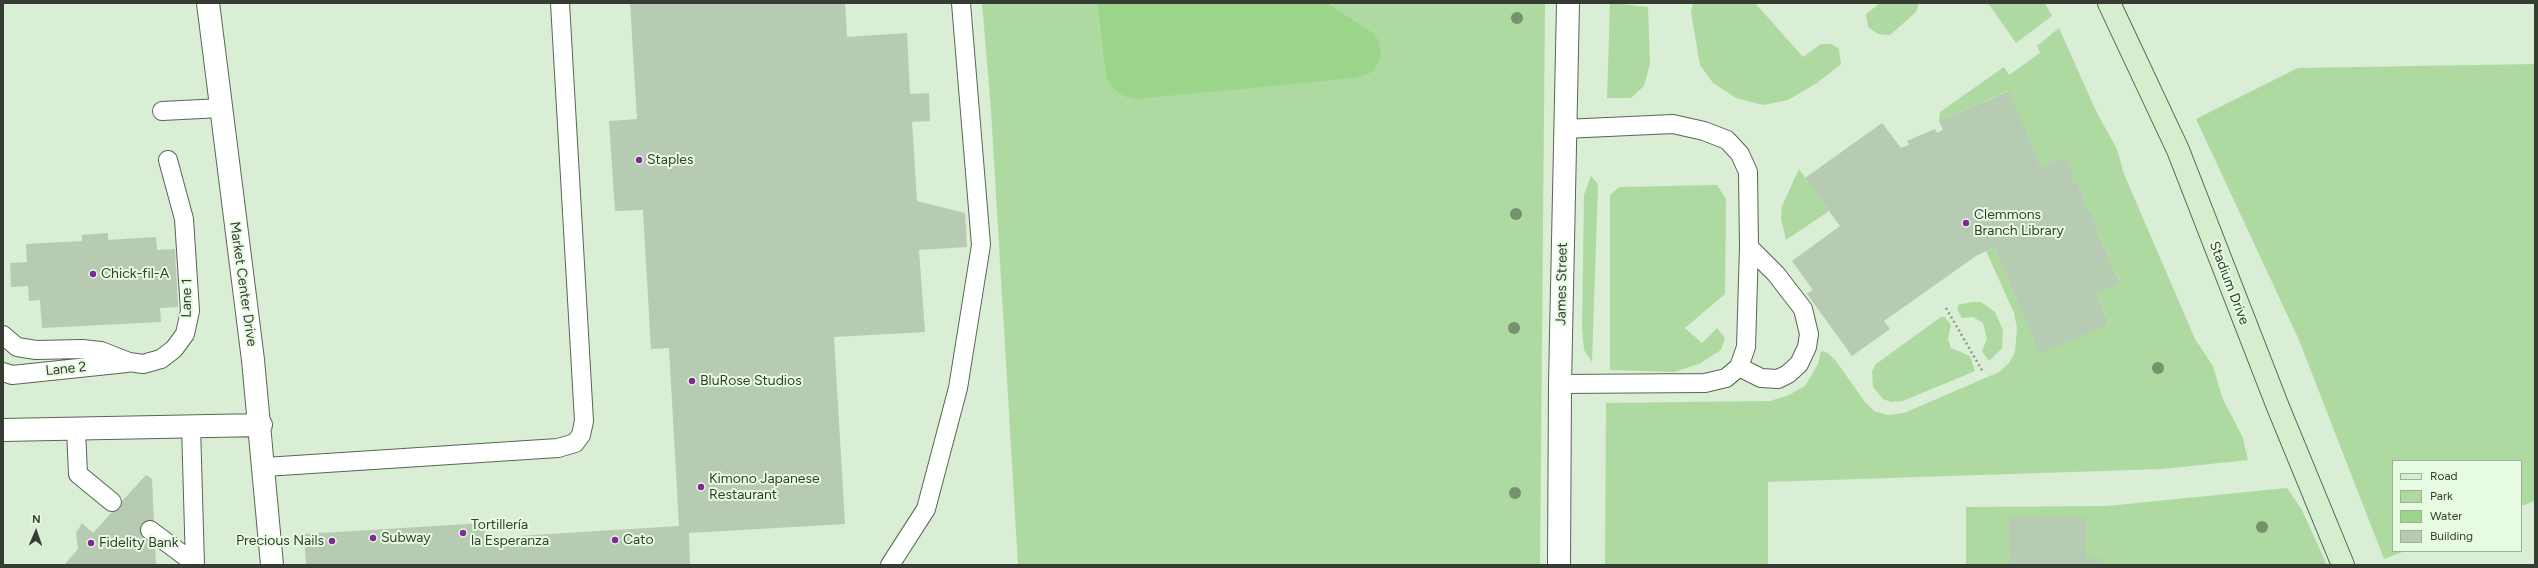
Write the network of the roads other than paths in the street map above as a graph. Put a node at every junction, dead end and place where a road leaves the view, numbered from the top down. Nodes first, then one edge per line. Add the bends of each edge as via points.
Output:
1 (208, 3) edge
2 (560, 3) edge
3 (961, 3) edge
4 (1568, 3) edge
5 (2110, 3) edge
6 (221, 108) junction
7 (162, 111) dead end
8 (1564, 129) junction
9 (168, 160) dead end
10 (1749, 247) junction
11 (3, 335) edge
12 (129, 362) junction
13 (1739, 367) junction
14 (3, 372) edge
15 (1560, 384) junction
16 (261, 425) junction
17 (191, 426) junction
18 (76, 429) junction
19 (3, 430) edge
20 (265, 467) junction
21 (112, 502) dead end
22 (150, 530) dead end
23 (194, 564) edge
24 (272, 565) edge
25 (890, 565) edge
26 (1559, 565) edge
27 (2343, 565) edge

1 - 6 street, Market Center Drive
2 - 20 lane via 584,421 581,435 575,443 558,448
3 - 25 lane via 981,245 958,388 926,509
4 - 8 street, James Street
5 - 27 street, Stadium Drive via 2178,150 2278,407
6 - 7 lane
6 - 16 street, Market Center Drive
8 - 10 lane via 1673,124 1704,131 1727,140 1740,154 1748,172
8 - 15 street, James Street
9 - 12 lane, Lane 1 via 184,219 190,312 185,334 174,349 161,359 142,364
10 - 13 lane via 1746,347
10 - 13 lane via 1776,274 1803,309 1809,334 1807,347 1799,364 1778,379 1761,378
11 - 12 lane, Lane 1 via 17,347 36,350 101,351
12 - 14 lane, Lane 2 via 12,375
13 - 15 lane via 1726,378 1705,383
15 - 26 street, James Street
16 - 17 street
16 - 20 street, Market Center Drive
17 - 18 street
17 - 23 lane
18 - 19 street
18 - 21 lane via 78,474
20 - 24 street, Market Center Drive
22 - 23 lane

